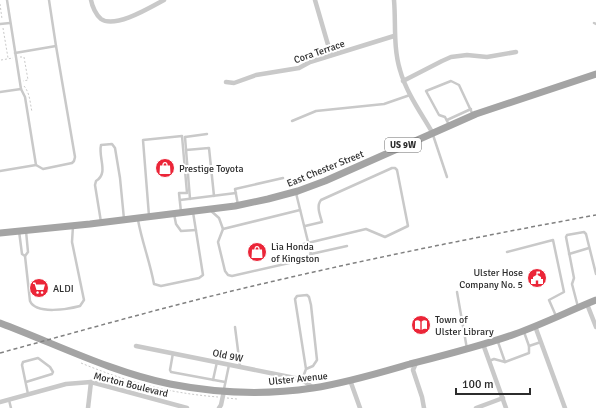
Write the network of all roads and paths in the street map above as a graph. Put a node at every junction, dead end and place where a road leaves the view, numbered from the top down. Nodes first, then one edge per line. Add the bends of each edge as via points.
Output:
1 (7, 0) edge
2 (49, 0) edge
3 (90, 0) edge
4 (164, 0) edge
5 (314, 0) edge
6 (394, 0) edge
7 (0, 4) edge
8 (0, 20) edge
9 (10, 23) junction
10 (1, 24) edge
11 (394, 36) junction
12 (56, 46) junction
13 (15, 52) junction
14 (516, 52) dead end
15 (331, 55) junction
16 (24, 57) dead end
17 (8, 59) dead end
18 (596, 74) edge
19 (404, 81) junction
20 (226, 82) dead end
21 (21, 89) junction
22 (0, 92) edge
23 (411, 95) junction
24 (32, 112) dead end
25 (472, 112) junction
26 (292, 121) dead end
27 (448, 123) junction
28 (432, 132) junction
29 (207, 134) dead end
30 (184, 136) junction
31 (186, 150) junction
32 (36, 165) junction
33 (0, 171) edge
34 (446, 177) dead end
35 (283, 178) dead end
36 (295, 191) junction
37 (236, 193) junction
38 (214, 196) junction
39 (190, 199) junction
40 (180, 200) junction
41 (238, 206) junction
42 (209, 209) junction
43 (301, 210) junction
44 (193, 211) junction
45 (177, 213) junction
46 (149, 217) junction
47 (137, 218) junction
48 (124, 219) junction
49 (101, 223) junction
50 (73, 226) junction
51 (304, 226) junction
52 (223, 229) junction
53 (196, 230) junction
54 (22, 231) junction
55 (0, 233) edge
56 (308, 242) junction
57 (347, 246) dead end
58 (291, 247) dead end
59 (589, 248) junction
60 (507, 252) dead end
61 (311, 254) junction
62 (569, 254) junction
63 (25, 256) junction
64 (596, 274) edge
65 (457, 292) dead end
66 (596, 300) edge
67 (587, 304) junction
68 (578, 308) junction
69 (556, 317) junction
70 (0, 322) edge
71 (535, 326) junction
72 (235, 327) dead end
73 (596, 327) edge
74 (524, 330) junction
75 (497, 340) junction
76 (541, 342) junction
77 (483, 344) junction
78 (136, 346) dead end
79 (529, 346) junction
80 (467, 349) junction
81 (173, 353) junction
82 (489, 361) junction
83 (217, 362) junction
84 (505, 362) junction
85 (416, 363) junction
86 (229, 364) junction
87 (240, 367) junction
88 (306, 369) junction
89 (213, 380) junction
90 (302, 380) junction
91 (350, 380) junction
92 (26, 382) junction
93 (91, 382) junction
94 (225, 382) junction
95 (314, 388) junction
96 (224, 391) junction
97 (28, 394) junction
98 (503, 398) junction
99 (9, 400) junction
100 (0, 402) edge
101 (173, 406) edge
102 (11, 408) edge
103 (88, 408) edge
104 (187, 408) edge
105 (220, 408) edge
106 (360, 408) edge
107 (424, 408) edge
108 (476, 408) edge
109 (506, 408) edge
110 (565, 408) edge

1 - 9 lane
2 - 12 lane
3 - 4 street via 100,18 109,22 126,18
5 - 15 street
6 - 11 street
7 - 8 path
9 - 10 lane
9 - 13 lane
10 - 17 path
11 - 15 street, Cora Terrace
11 - 19 street via 399,70
12 - 13 lane
12 - 32 lane via 75,157 72,163 43,169
13 - 21 lane
14 - 19 street via 487,57 451,57
15 - 20 street, Cora Terrace via 299,68 256,75 234,83
16 - 24 path via 28,80 24,81 24,86 30,97
18 - 25 main road, East Chester Street / US 9W
19 - 23 street
21 - 22 lane
21 - 32 lane via 25,97
23 - 26 lane via 384,104 316,111
23 - 28 street
25 - 27 main road, East Chester Street / US 9W
25 - 27 lane via 459,85 451,81 426,91 439,115 445,117
27 - 28 main road, East Chester Street / US 9W
28 - 34 lane
28 - 36 main road, East Chester Street / US 9W via 325,181
29 - 30 lane
30 - 31 lane
30 - 40 lane via 187,193 179,193
30 - 46 lane via 142,140
31 - 38 lane via 209,148
31 - 39 lane
32 - 33 lane
35 - 37 lane via 235,189
36 - 41 main road, East Chester Street / US 9W
36 - 43 lane
37 - 38 lane
37 - 41 lane
38 - 39 lane
39 - 40 lane
40 - 45 lane
41 - 42 main road, East Chester Street / US 9W
42 - 44 main road, East Chester Street / US 9W
42 - 52 lane via 219,218
43 - 51 lane
43 - 52 lane
44 - 45 main road, East Chester Street / US 9W
44 - 53 lane
45 - 46 main road, East Chester Street / US 9W
45 - 53 lane via 176,224 181,231
46 - 47 main road, East Chester Street / US 9W
47 - 48 main road, East Chester Street / US 9W
47 - 53 lane via 154,284 161,286 203,275
48 - 49 main road, East Chester Street / US 9W
48 - 49 lane via 115,148 112,144 101,145 103,174 95,185
49 - 50 main road, East Chester Street / US 9W
50 - 54 main road, East Chester Street / US 9W
50 - 63 lane via 72,242 84,300 80,306 54,310 31,305
51 - 56 lane
51 - 56 lane via 322,222 318,207 321,200 392,168 397,170 408,226 385,236 366,229
52 - 61 lane via 218,242 228,275 298,261
54 - 55 main road, East Chester Street / US 9W
54 - 63 lane via 22,254
54 - 63 lane via 28,252
56 - 58 lane
56 - 61 lane
57 - 61 lane
59 - 62 lane
59 - 62 lane via 584,232 567,236
59 - 64 lane
60 - 69 lane via 553,240 564,292 549,300
62 - 68 lane
65 - 80 lane
66 - 67 main road, Ulster Avenue
67 - 68 main road, Ulster Avenue
67 - 73 street
68 - 69 main road, Ulster Avenue
69 - 71 main road, Ulster Avenue
70 - 96 main road, Ulster Avenue via 105,365 139,376 170,384
71 - 74 main road, Ulster Avenue
71 - 76 street
72 - 87 lane
74 - 75 main road, Ulster Avenue
74 - 79 lane
75 - 77 main road, Ulster Avenue
75 - 84 lane
76 - 79 lane
76 - 110 street
77 - 80 main road, Ulster Avenue
77 - 82 street
78 - 81 street, Old 9W
79 - 84 lane via 529,352
80 - 85 main road, Ulster Avenue
81 - 83 street, Old 9W
81 - 89 lane via 171,372
82 - 84 lane via 494,359
82 - 98 street
83 - 86 street, Old 9W
83 - 89 lane
85 - 91 main road, Ulster Avenue
85 - 107 street via 413,370
86 - 87 street, Old 9W
86 - 94 lane
87 - 90 street, Old 9W
88 - 88 lane via 314,366 316,360 311,305 307,295 297,296 295,299
88 - 90 lane
89 - 94 lane
90 - 95 street, Old 9W
91 - 95 main road, Ulster Avenue
91 - 106 street
92 - 92 lane via 22,365 25,360 38,358 50,367 52,374
92 - 97 lane
93 - 97 street, Morton Boulevard via 66,384
93 - 101 street, Morton Boulevard
93 - 103 street
94 - 96 lane
95 - 96 main road, Ulster Avenue via 260,392
96 - 105 street
97 - 99 street, Morton Boulevard
98 - 108 street
98 - 109 street
99 - 100 street, Morton Boulevard
99 - 102 lane
101 - 104 street, Morton Boulevard

